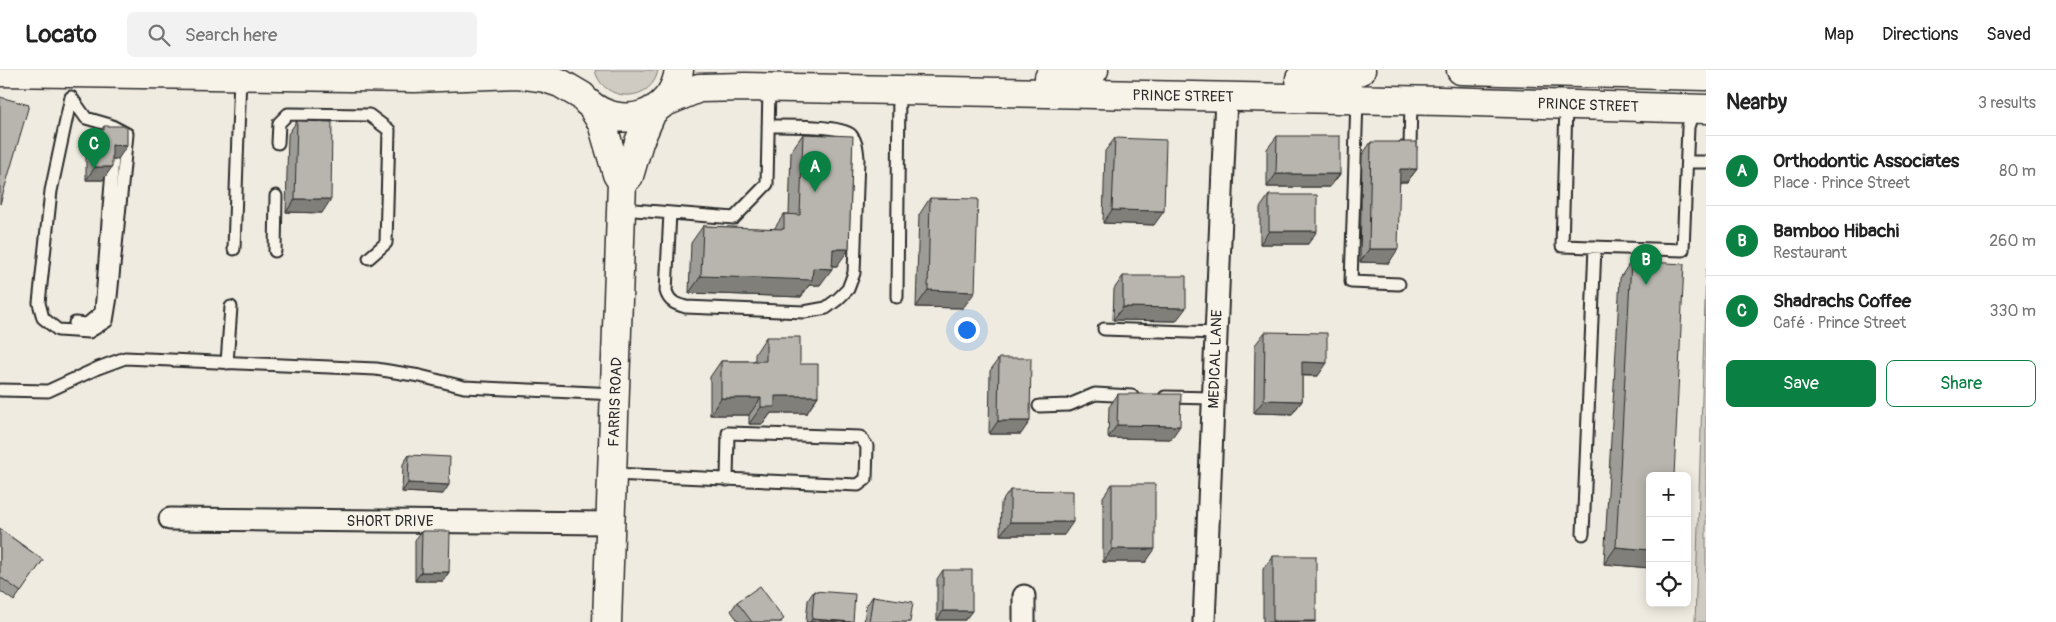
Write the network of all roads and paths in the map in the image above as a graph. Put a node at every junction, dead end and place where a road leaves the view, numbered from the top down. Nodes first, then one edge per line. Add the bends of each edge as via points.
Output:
1 (572, 70) edge
2 (679, 70) edge
3 (1094, 70) edge
4 (1362, 70) edge
5 (1461, 70) edge
6 (0, 72) edge
7 (1646, 72) edge
8 (240, 75) junction
9 (1706, 76) edge
10 (768, 87) junction
11 (899, 90) junction
12 (1226, 96) junction
13 (1357, 100) junction
14 (1410, 101) junction
15 (1442, 101) junction
16 (587, 102) junction
17 (1566, 105) junction
18 (1702, 106) edge
19 (658, 107) junction
20 (768, 126) junction
21 (278, 143) dead end
22 (1392, 148) edge
23 (1687, 162) junction
24 (1706, 162) edge
25 (622, 182) junction
26 (276, 196) dead end
27 (622, 209) junction
28 (670, 213) junction
29 (1595, 247) junction
30 (234, 249) dead end
31 (275, 251) dead end
32 (369, 258) dead end
33 (1399, 284) dead end
34 (897, 297) dead end
35 (231, 307) dead end
36 (43, 318) joint
37 (1104, 329) dead end
38 (1216, 333) junction
39 (227, 363) junction
40 (0, 390) edge
41 (616, 394) junction
42 (1214, 398) junction
43 (1039, 406) dead end
44 (613, 474) junction
45 (726, 480) junction
46 (170, 519) dead end
47 (611, 523) junction
48 (1583, 534) dead end
49 (1024, 596) dead end
50 (607, 622) edge
51 (1024, 622) edge
52 (1204, 622) edge

1 - 16 main road, FARRIS ROAD via 574,83
2 - 19 main road, FARRIS ROAD via 674,87
3 - 11 main road via 1065,78 918,76
4 - 12 main road via 1338,80 1255,81 1235,88
5 - 7 main road
6 - 8 main road
7 - 9 main road
7 - 15 main road via 1651,83 1634,92 1468,90
8 - 16 main road via 415,78 517,74 560,83
8 - 30 lane
10 - 11 main road, PRINCE STREET
10 - 19 main road, PRINCE STREET via 699,88
10 - 20 lane
11 - 12 main road, PRINCE STREET
11 - 34 lane
12 - 13 main road, PRINCE STREET
12 - 38 street, MEDICAL LANE
13 - 14 main road, PRINCE STREET
13 - 33 lane via 1360,148 1351,282
14 - 15 main road, PRINCE STREET
14 - 22 lane via 1410,148
15 - 17 main road, PRINCE STREET
16 - 19 main road, PRINCE STREET via 600,112 619,118 639,117
16 - 25 main road, FARRIS ROAD via 602,123
17 - 18 main road, PRINCE STREET
17 - 29 lane via 1562,246
18 - 23 lane via 1688,127
19 - 25 main road, FARRIS ROAD via 639,142 629,176
20 - 28 lane via 767,184 734,218
20 - 28 lane via 840,130 850,134 857,144 854,273 848,289 838,299 826,308 804,312 686,307 673,303 666,291
21 - 32 lane via 279,123 288,114 369,115 389,130 386,243
23 - 24 lane
23 - 29 lane via 1683,250
25 - 27 main road, FARRIS ROAD
26 - 31 lane
27 - 28 lane
27 - 41 main road, FARRIS ROAD
29 - 48 lane
35 - 39 lane
36 - 36 lane via 39,302 51,191 71,97 86,118 127,134 111,297 107,321 89,332 58,330
37 - 38 lane
38 - 42 street, MEDICAL LANE
39 - 40 lane via 125,358 48,391
39 - 41 lane via 376,369 464,387
41 - 44 main road, FARRIS ROAD
42 - 43 lane via 1095,394 1069,405
42 - 52 street, MEDICAL LANE
44 - 45 lane
44 - 47 main road, FARRIS ROAD
45 - 45 lane via 858,485 866,479 867,446 860,437 728,433
46 - 47 street, SHORT DRIVE
47 - 50 main road, FARRIS ROAD
49 - 51 street

